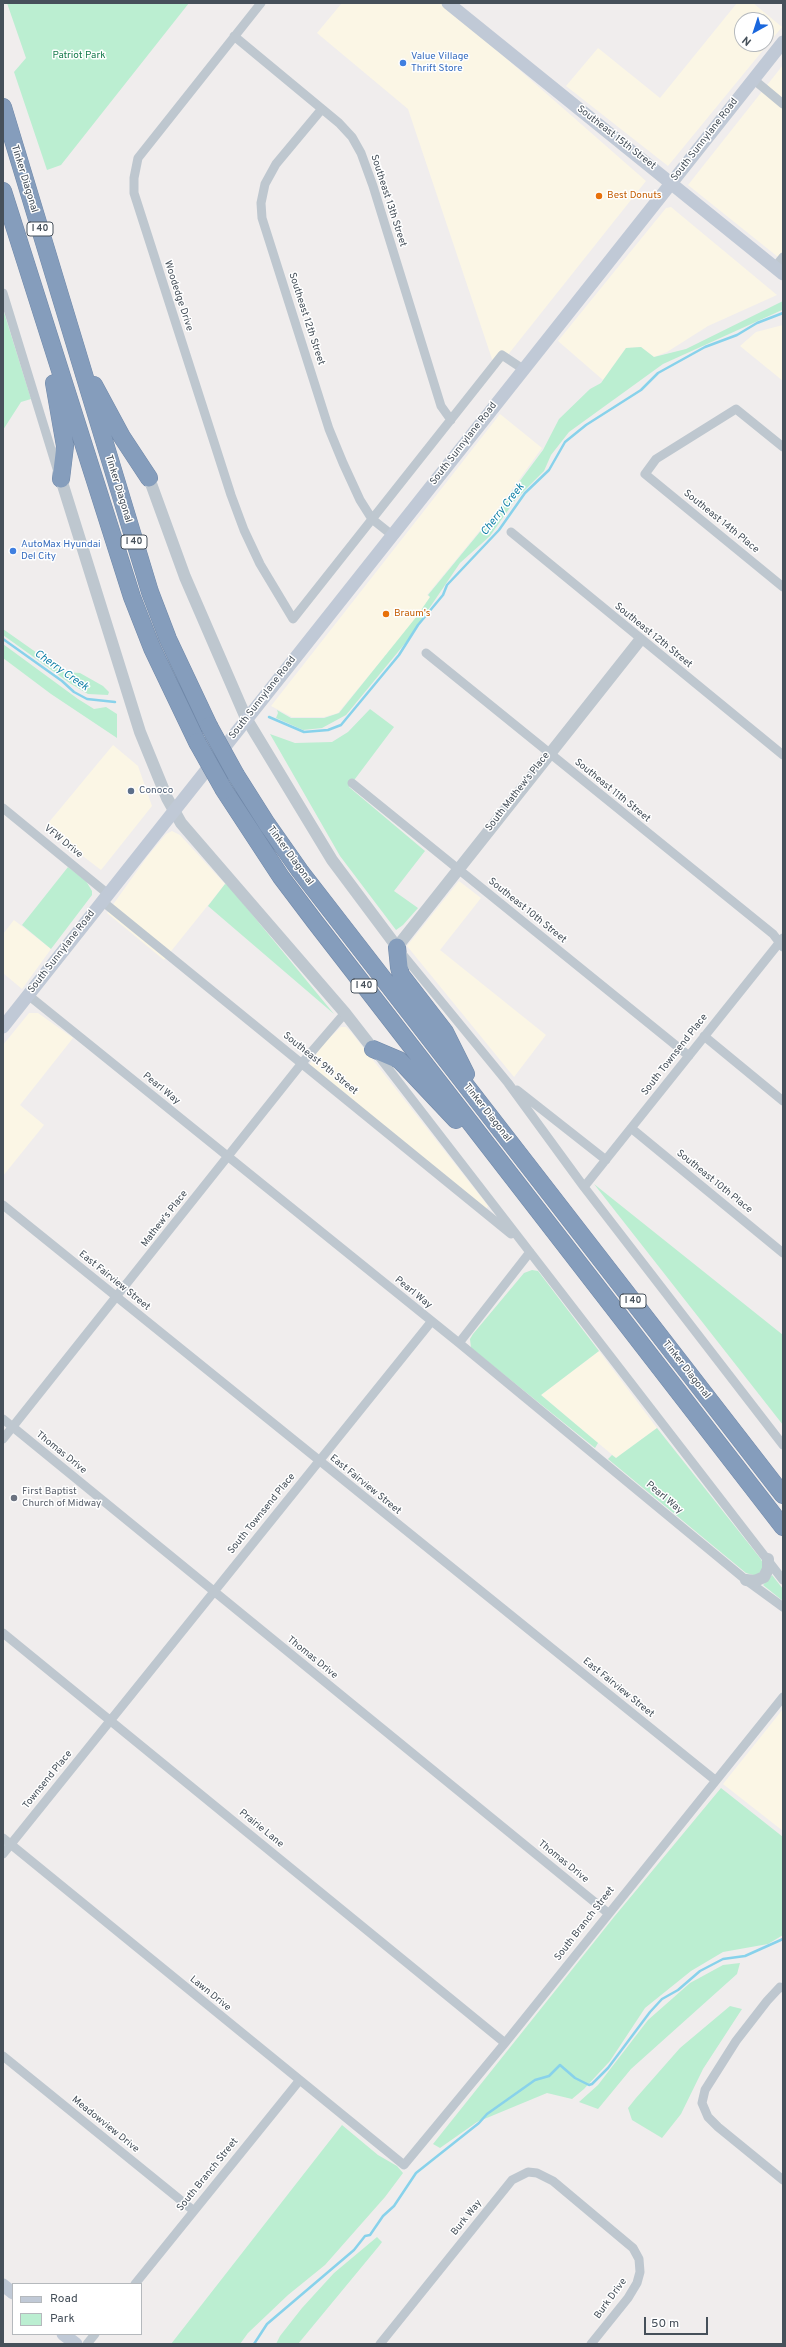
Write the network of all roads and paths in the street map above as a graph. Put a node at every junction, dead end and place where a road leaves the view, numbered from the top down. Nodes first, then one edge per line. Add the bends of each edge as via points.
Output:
1 (261, 3) edge
2 (448, 3) edge
3 (234, 36) junction
4 (783, 42) edge
5 (753, 79) junction
6 (783, 104) edge
7 (3, 107) edge
8 (321, 110) junction
9 (672, 183) junction
10 (3, 191) edge
11 (780, 266) edge
12 (3, 293) edge
13 (42, 316) junction
14 (76, 351) junction
15 (523, 370) junction
16 (451, 420) junction
17 (783, 447) edge
18 (149, 478) joint
19 (61, 479) junction
20 (372, 519) junction
21 (511, 532) dead end
22 (392, 535) junction
23 (783, 587) edge
24 (640, 640) junction
25 (426, 653) dead end
26 (246, 718) junction
27 (548, 754) junction
28 (783, 755) edge
29 (352, 783) dead end
30 (3, 808) edge
31 (174, 810) junction
32 (457, 869) junction
33 (105, 898) junction
34 (782, 942) edge
35 (397, 947) junction
36 (28, 995) junction
37 (345, 1013) junction
38 (3, 1027) edge
39 (704, 1036) junction
40 (373, 1049) junction
41 (689, 1056) junction
42 (302, 1063) junction
43 (508, 1083) junction
44 (783, 1101) edge
45 (482, 1106) junction
46 (631, 1128) junction
47 (228, 1157) junction
48 (606, 1160) junction
49 (512, 1177) junction
50 (584, 1187) junction
51 (3, 1205) edge
52 (523, 1243) junction
53 (530, 1252) junction
54 (783, 1253) edge
55 (117, 1297) junction
56 (431, 1322) junction
57 (459, 1343) junction
58 (3, 1419) edge
59 (13, 1427) junction
60 (3, 1440) edge
61 (783, 1445) edge
62 (319, 1462) junction
63 (783, 1495) edge
64 (783, 1528) edge
65 (768, 1559) junction
66 (746, 1580) junction
67 (783, 1580) edge
68 (213, 1591) junction
69 (783, 1607) edge
70 (3, 1633) edge
71 (783, 1697) edge
72 (110, 1720) junction
73 (715, 1780) junction
74 (7, 1841) edge
75 (3, 1854) edge
76 (608, 1913) junction
77 (783, 1988) edge
78 (505, 2043) junction
79 (3, 2056) edge
80 (299, 2081) junction
81 (404, 2165) joint
82 (783, 2180) edge
83 (194, 2211) junction
84 (592, 2213) joint
85 (136, 2283) edge
86 (3, 2285) edge
87 (12, 2292) edge
88 (64, 2335) edge
89 (94, 2335) edge
90 (76, 2344) edge
91 (86, 2344) edge
92 (380, 2344) edge
93 (591, 2344) edge

1 - 3 street, Woodedge Drive
2 - 9 main road, Southeast 15th Street
3 - 8 street, Southeast 13th Street
3 - 20 street, Woodedge Drive via 138,158 134,193 244,530 260,564 293,620
4 - 5 main road, South Sunnylane Road
5 - 6 street
5 - 9 main road, South Sunnylane Road
7 - 14 highway, Tinker Diagonal / I 40
8 - 16 street, Southeast 13th Street via 352,137 361,153 441,406
8 - 20 street, Southeast 12th Street via 276,164 265,184 261,203 262,218 329,429 360,500
9 - 11 main road, Southeast 15th Street
9 - 15 main road, South Sunnylane Road
10 - 13 highway, Tinker Diagonal / I 40
12 - 19 street
13 - 19 highway via 64,442
13 - 49 highway, Tinker Diagonal / I 40, bridge via 132,596 152,648 197,742 224,790 281,877
14 - 18 highway via 122,438
14 - 45 highway, Tinker Diagonal / I 40, bridge via 150,592 168,639 209,726 266,824
15 - 16 street via 502,355
15 - 22 main road, South Sunnylane Road
16 - 20 street
17 - 23 street, Southeast 14th Place via 736,409 656,459 645,474
18 - 26 street via 185,577
19 - 31 street via 140,732
20 - 22 street, Southeast 12th Street
21 - 24 street, Southeast 12th Street
22 - 26 main road, South Sunnylane Road
24 - 27 street, South Mathew's Place
24 - 28 street, Southeast 12th Street
25 - 27 street, Southeast 11th Street
26 - 31 main road, South Sunnylane Road
26 - 35 street via 328,854
27 - 32 street, South Mathew's Place
27 - 34 street, Southeast 11th Street
29 - 32 street, Southeast 10th Street
30 - 33 street, VFW Drive
31 - 33 main road, South Sunnylane Road
31 - 37 street via 181,823
32 - 35 street, South Mathew's Place
32 - 41 street, Southeast 10th Street
33 - 36 main road, South Sunnylane Road
33 - 42 street, Southeast 9th Street
34 - 39 street, South Townsend Place
35 - 43 street
35 - 45 highway via 398,967 445,1032
36 - 38 main road, South Sunnylane Road
36 - 47 street, Pearl Way
37 - 40 street
37 - 42 street, Mathew's Place
39 - 41 street, South Townsend Place
39 - 44 street
40 - 49 highway via 399,1060
40 - 52 street
41 - 46 street, South Townsend Place
42 - 47 street, Mathew's Place
42 - 52 street, Southeast 9th Street
43 - 48 street
43 - 50 street
45 - 63 highway, Tinker Diagonal / I 40
46 - 48 street, South Townsend Place
46 - 54 street, Southeast 10th Place
47 - 55 street, Mathew's Place
47 - 56 street, Pearl Way
48 - 50 street, South Townsend Place
49 - 64 highway, Tinker Diagonal / I 40
50 - 61 street
51 - 55 street, East Fairview Street
52 - 53 street
53 - 57 street
53 - 65 street
55 - 59 street, Mathew's Place
55 - 62 street, East Fairview Street
56 - 57 street, Pearl Way
56 - 62 street, South Townsend Place
57 - 66 street, Pearl Way
58 - 59 street, Thomas Drive
59 - 60 street, Mathew's Place
59 - 68 street, Thomas Drive
62 - 68 street, South Townsend Place
62 - 73 street, East Fairview Street
65 - 66 street via 768,1569 764,1577 755,1581
65 - 67 street
66 - 69 street, Pearl Way
68 - 72 street, South Townsend Place
68 - 76 street, Thomas Drive
70 - 72 street, Prairie Lane
71 - 73 street, South Branch Street
72 - 74 street, Townsend Place
72 - 78 street, Prairie Lane
73 - 76 street, South Branch Street
74 - 75 street, Townsend Place
74 - 80 street, Lawn Drive
76 - 78 street, South Branch Street
77 - 82 street via 780,1987 766,2001 736,2041 705,2090 702,2103 708,2117
78 - 81 street, South Branch Street
79 - 83 street, Meadowview Drive
80 - 81 street, Lawn Drive
80 - 83 street, South Branch Street
83 - 85 street, South Branch Street
84 - 92 street, Burk Way via 544,2176 528,2172 520,2175 503,2191
84 - 93 street, Burk Drive via 633,2248 639,2259 640,2272 628,2298
86 - 87 main road
88 - 90 main road
89 - 91 street

